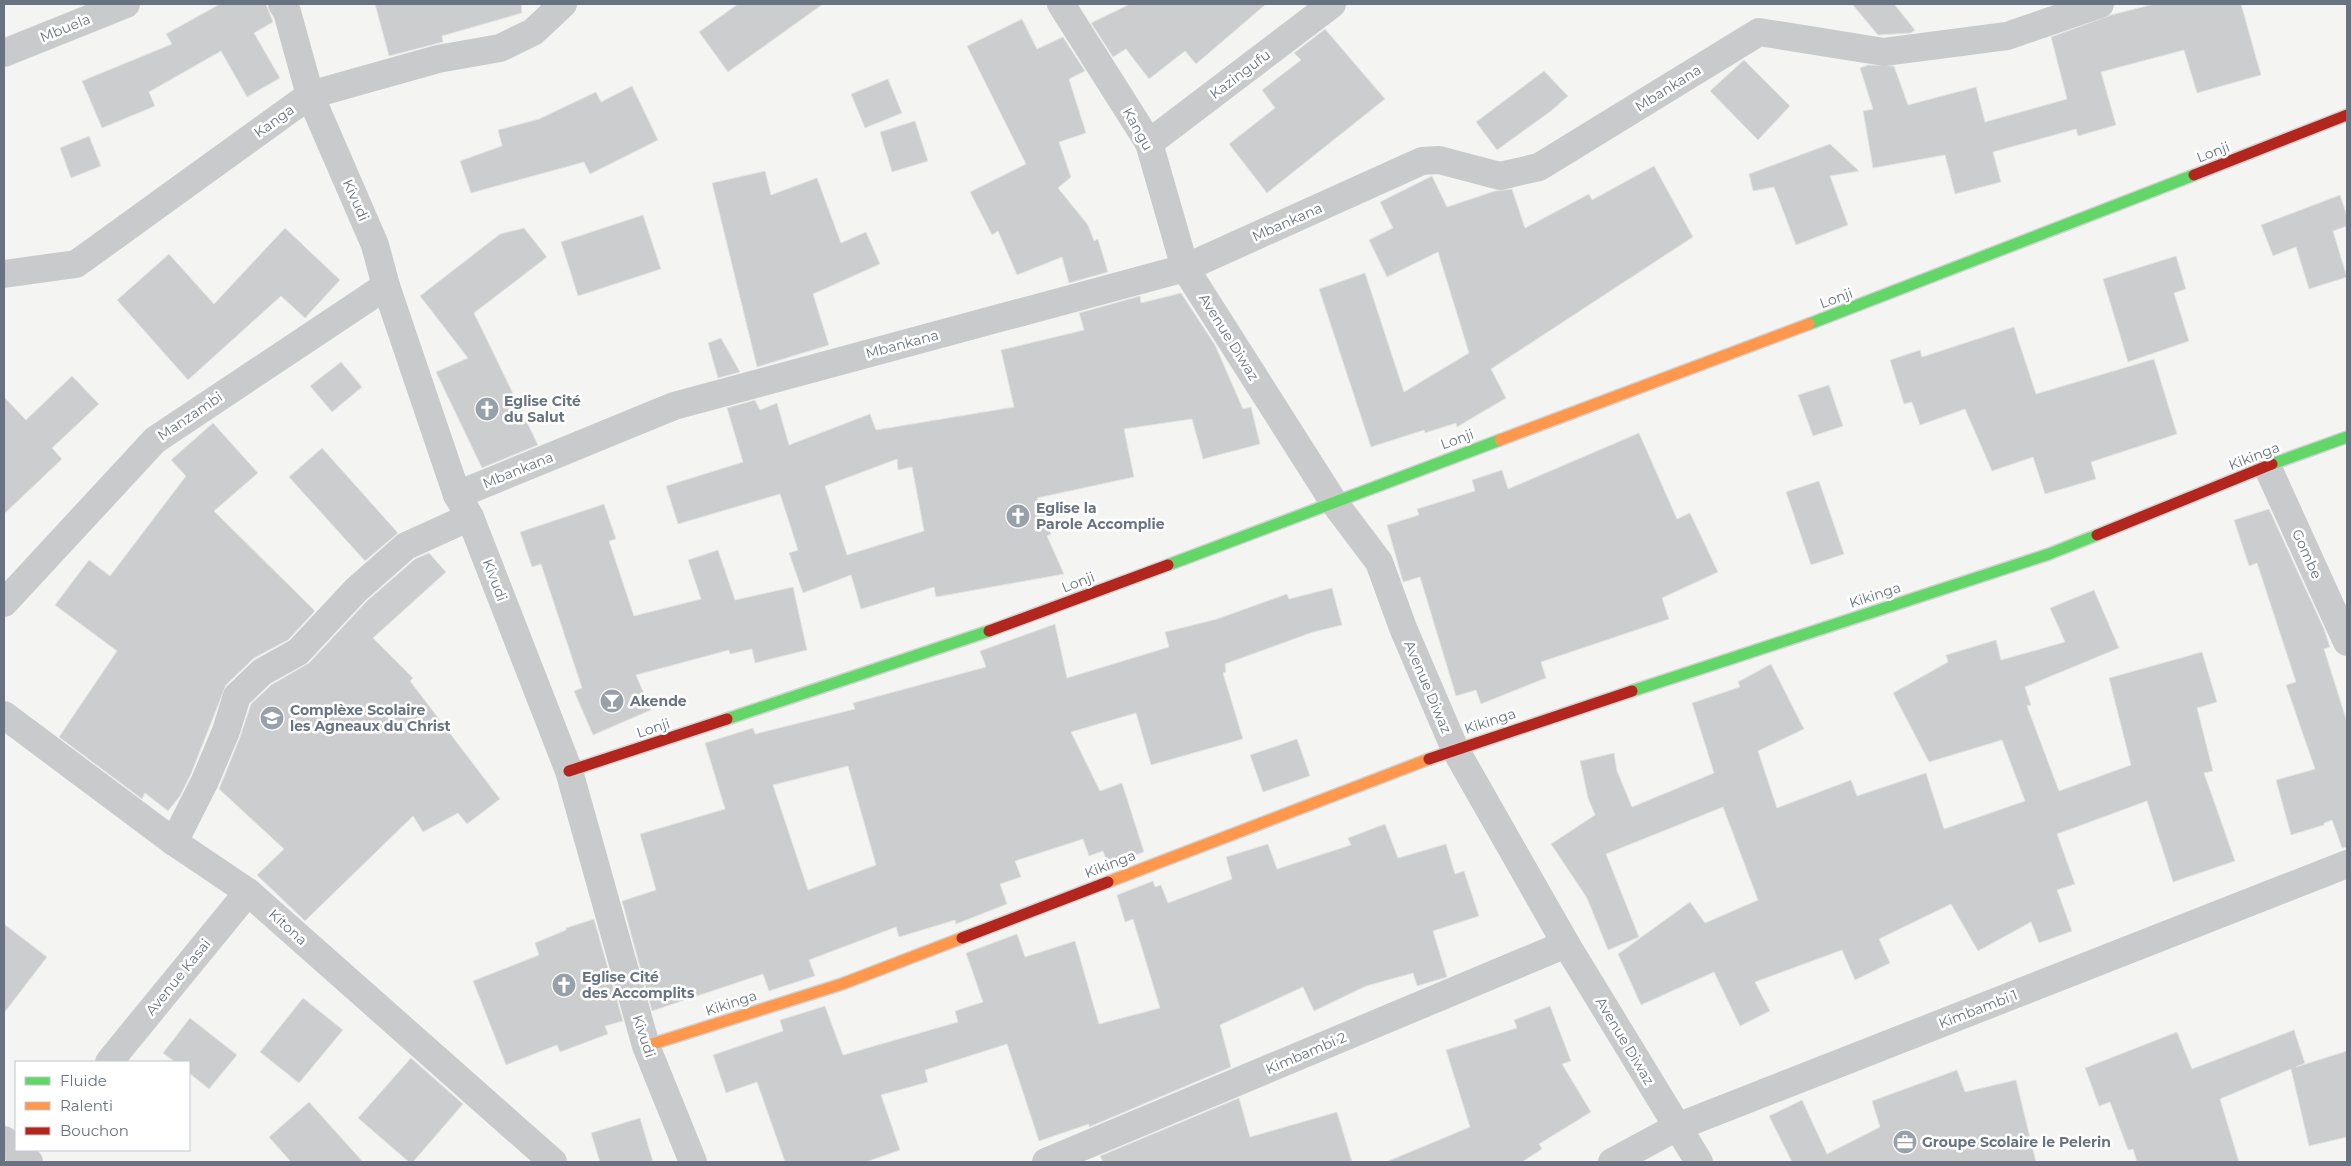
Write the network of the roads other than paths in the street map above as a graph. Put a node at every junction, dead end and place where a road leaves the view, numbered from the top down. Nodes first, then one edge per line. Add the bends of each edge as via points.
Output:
1 (126, 4) edge
2 (282, 4) edge
3 (563, 4) edge
4 (1061, 4) edge
5 (1332, 4) edge
6 (2100, 4) edge
7 (4, 53) edge
8 (310, 96) junction
9 (2347, 116) edge
10 (1149, 143) junction
11 (1185, 268) junction
12 (4, 274) edge
13 (386, 286) junction
14 (2347, 437) edge
15 (2267, 466) junction
16 (1333, 501) junction
17 (464, 506) junction
18 (4, 603) edge
19 (2347, 642) edge
20 (4, 715) edge
21 (1455, 749) junction
22 (569, 770) junction
23 (174, 842) junction
24 (2347, 864) edge
25 (248, 892) junction
26 (1566, 944) junction
27 (646, 1046) junction
28 (110, 1061) edge
29 (1677, 1127) junction
30 (4, 1140) edge
31 (15, 1150) edge
32 (16, 1151) edge
33 (37, 1151) edge
34 (28, 1162) edge
35 (553, 1162) edge
36 (693, 1162) edge
37 (1046, 1162) edge
38 (1612, 1162) edge
39 (1699, 1162) edge

1 - 7 street, Mbuela
2 - 8 street, Kivudi
3 - 8 street, Kanga via 533,32 500,48 438,59
4 - 10 street, Kangu
5 - 10 street, Kazingufu
6 - 11 street, Mbankana via 2007,36 1884,52 1759,32 1539,168 1500,176 1439,160 1422,161
8 - 12 street, Kanga via 76,264
8 - 13 street, Kivudi via 375,246
9 - 16 street, Lonji via 1906,288
10 - 11 street, Kangu
11 - 16 street, Avenue Diwaz
11 - 17 street, Mbankana via 674,406
13 - 17 street, Kivudi
13 - 18 street, Manzambi via 154,440
14 - 15 street, Kikinga
15 - 19 street, Gombe
15 - 21 street, Kikinga via 2049,554
16 - 21 street, Avenue Diwaz via 1379,562 1403,628
16 - 22 street, Lonji via 1013,623
17 - 22 street, Kivudi
17 - 23 street, Mbankana via 406,546 356,590 298,652 262,672 237,696 205,781
20 - 23 street, Kitona
21 - 26 street, Avenue Diwaz
21 - 27 street, Kikinga via 842,984
22 - 27 street, Kivudi
23 - 25 street, Kitona
24 - 29 street, Kimbambi 1
25 - 28 street, Avenue Kasai
25 - 35 street, Kitona
26 - 29 street, Avenue Diwaz
26 - 37 street, Kimbambi 2
27 - 36 street, Kivudi
29 - 38 street, Kimbambi 1
29 - 39 street, Avenue Diwaz
30 - 31 street
32 - 34 street
33 - 34 street

